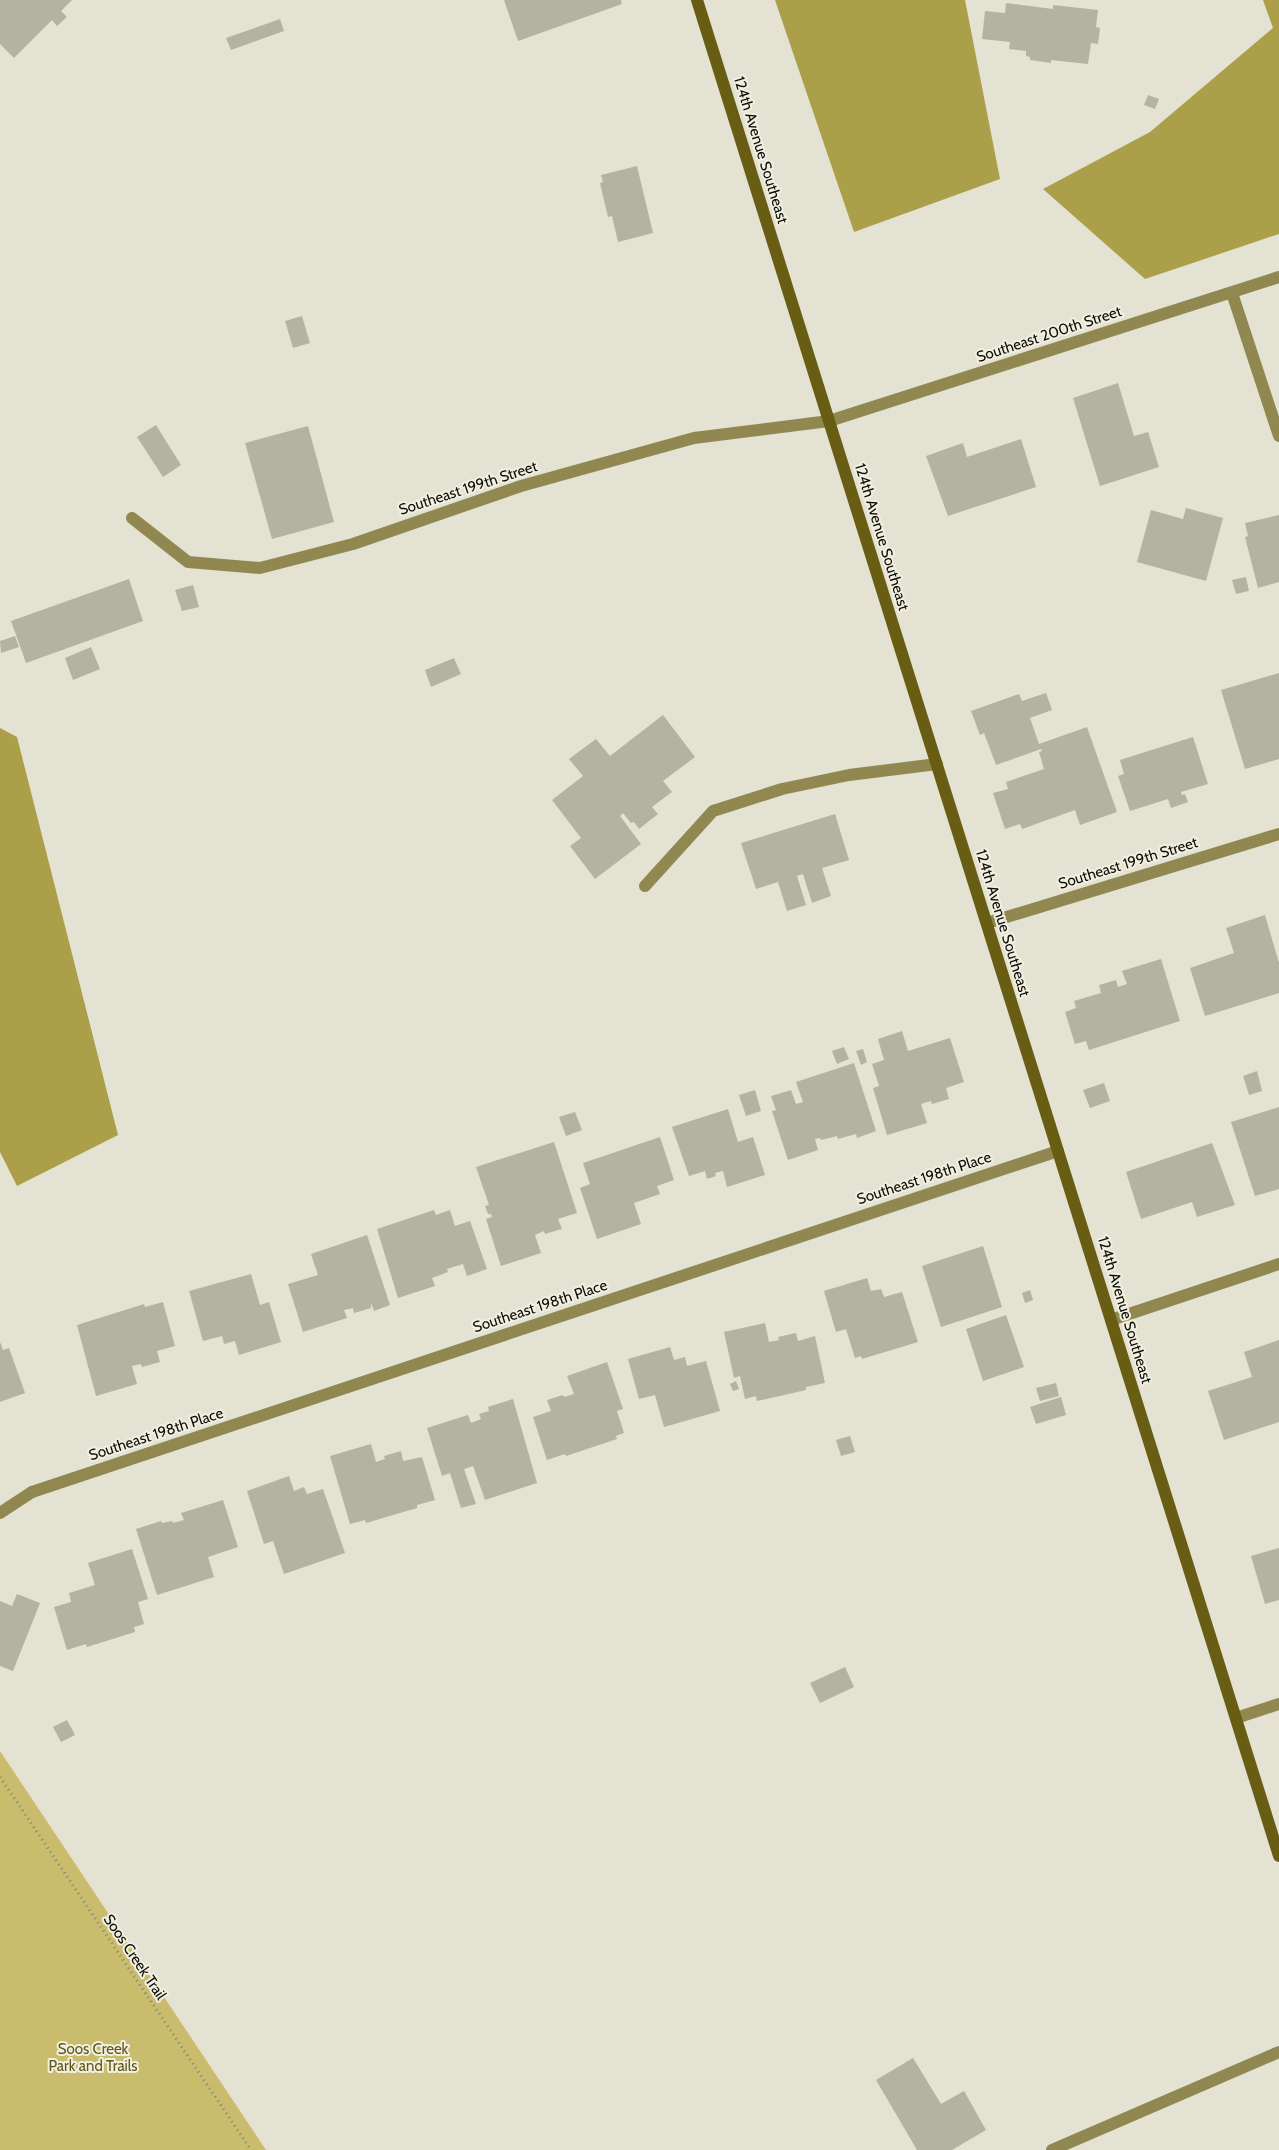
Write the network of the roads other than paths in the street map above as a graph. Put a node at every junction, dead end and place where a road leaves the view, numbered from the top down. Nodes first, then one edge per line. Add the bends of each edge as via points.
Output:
1 (697, 0) edge
2 (1279, 278) edge
3 (1232, 292) junction
4 (829, 421) junction
5 (1279, 436) edge
6 (132, 518) dead end
7 (936, 764) junction
8 (1279, 834) edge
9 (645, 886) dead end
10 (986, 923) junction
11 (1058, 1151) junction
12 (1279, 1264) edge
13 (1111, 1320) junction
14 (0, 1513) edge
15 (1279, 1704) edge
16 (1236, 1718) junction
17 (1279, 1856) edge
18 (1279, 2052) edge
19 (1052, 2150) edge

1 - 4 street, 124th Avenue Southeast
2 - 3 street, Southeast 200th Street
3 - 4 street, Southeast 200th Street
3 - 5 street
4 - 6 street, Southeast 199th Street via 694,438 521,486 353,544 260,568 188,562
4 - 7 street, 124th Avenue Southeast
7 - 9 street via 849,775 782,789 713,812
7 - 10 street, 124th Avenue Southeast
8 - 10 street, Southeast 199th Street
10 - 11 street, 124th Avenue Southeast
11 - 13 street, 124th Avenue Southeast
11 - 14 street, Southeast 198th Place via 32,1492
12 - 13 street
13 - 16 street, 124th Avenue Southeast
15 - 16 street
16 - 17 street, 124th Avenue Southeast
18 - 19 street

